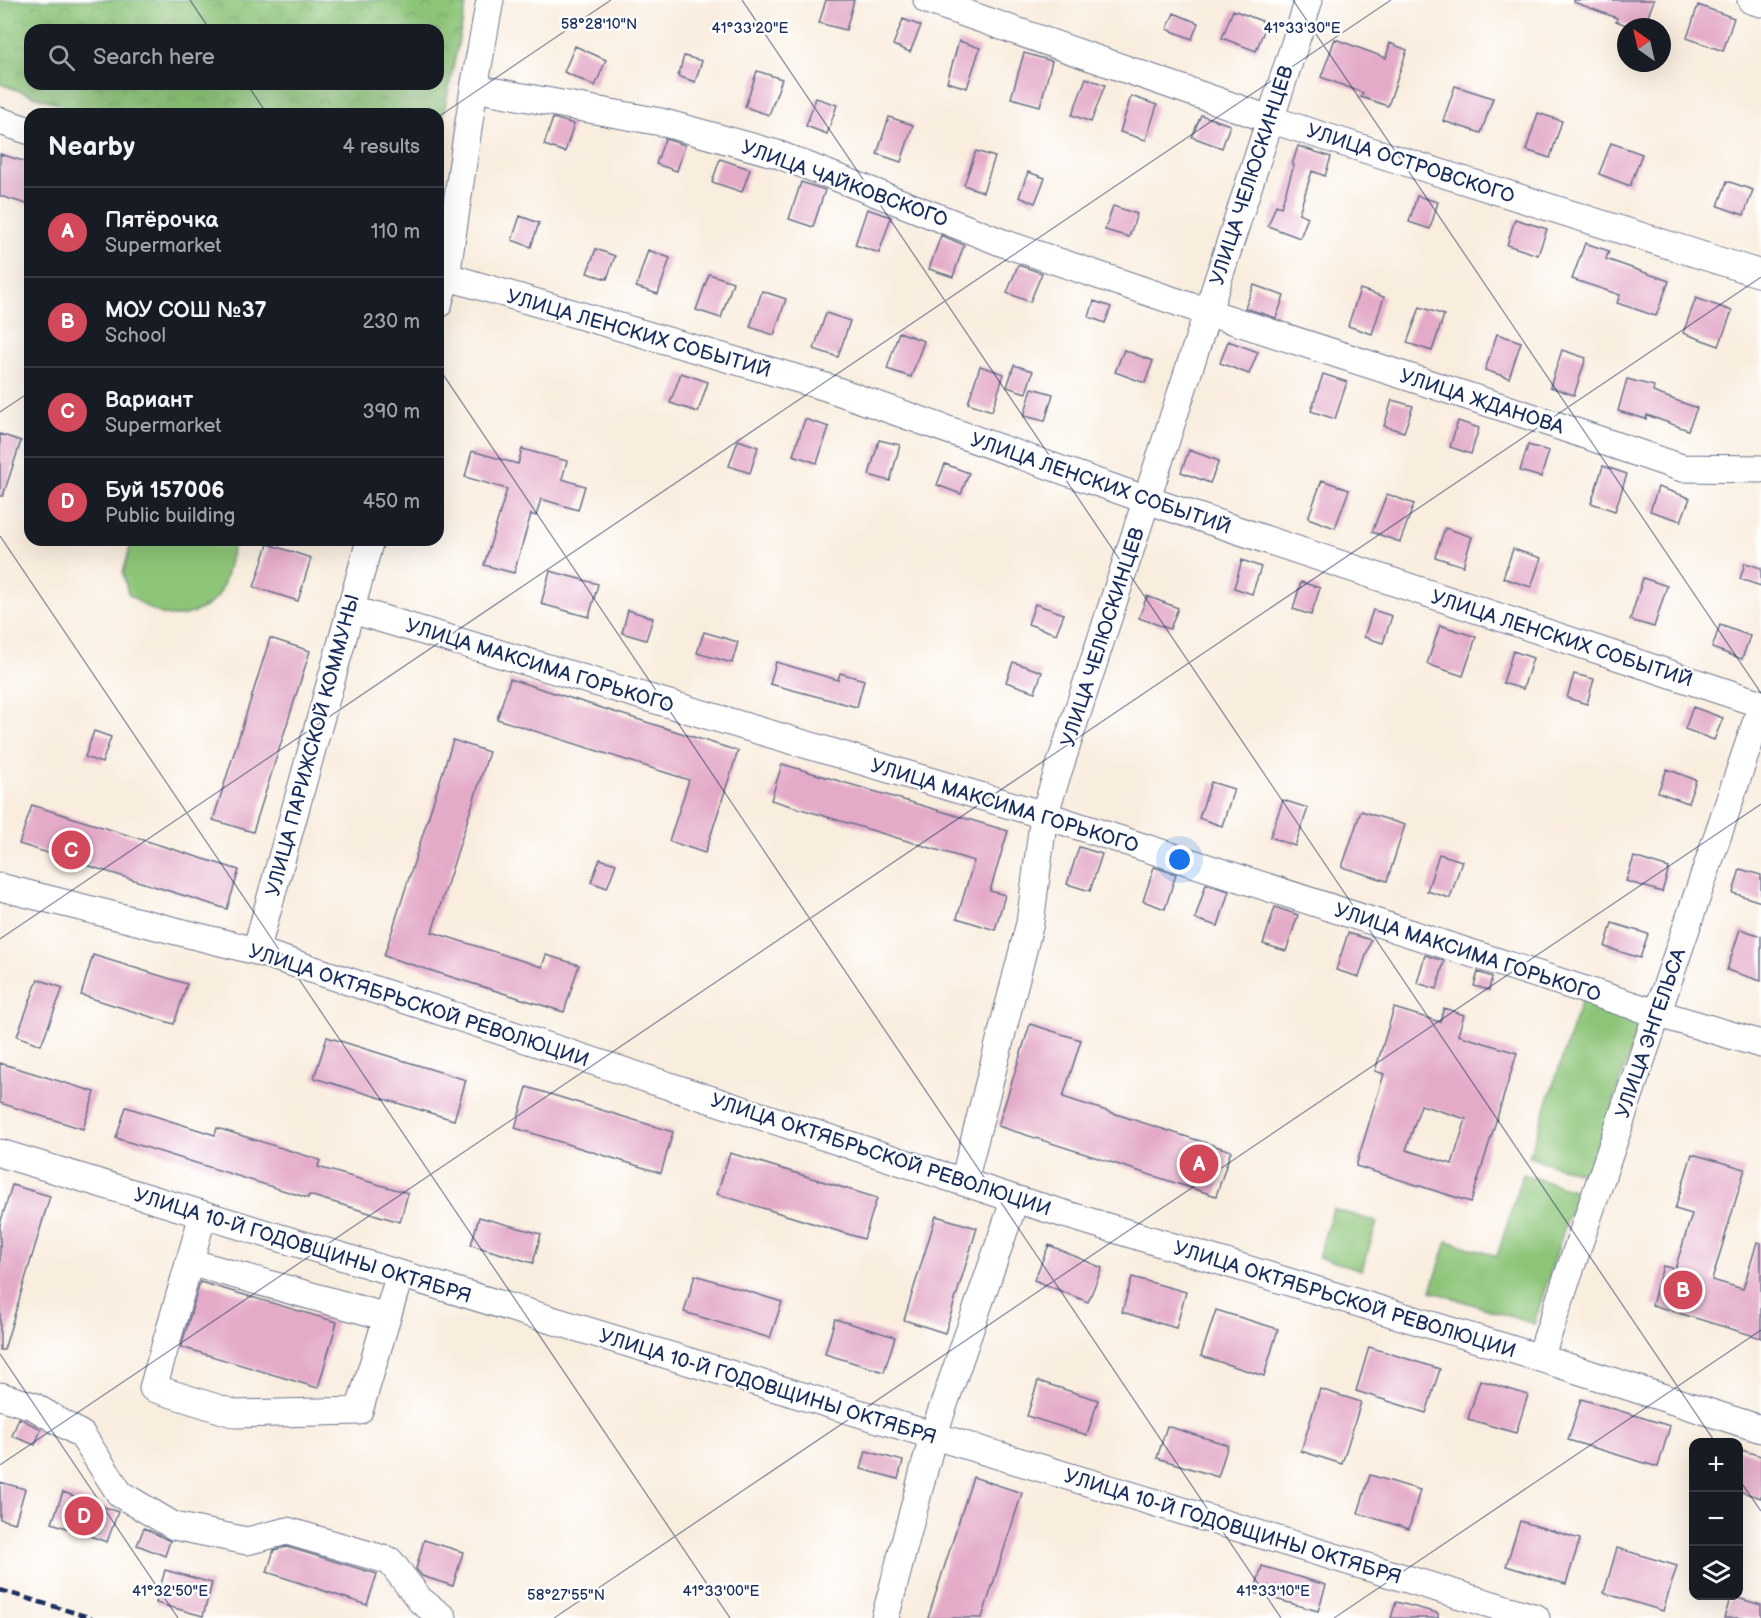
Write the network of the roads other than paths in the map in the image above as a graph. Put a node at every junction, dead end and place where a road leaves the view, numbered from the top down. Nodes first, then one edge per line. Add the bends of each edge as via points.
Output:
1 (490, 0) edge
2 (927, 0) edge
3 (1309, 0) edge
4 (1751, 0) edge
5 (1761, 3) edge
6 (474, 88) junction
7 (1269, 119) junction
8 (0, 121) edge
9 (24, 129) edge
10 (444, 264) edge
11 (1761, 274) edge
12 (444, 277) edge
13 (1207, 312) junction
14 (1761, 469) edge
15 (1147, 500) junction
16 (367, 546) edge
17 (350, 609) junction
18 (1761, 706) edge
19 (1044, 815) junction
20 (0, 887) edge
21 (255, 951) junction
22 (1656, 1013) junction
23 (1761, 1044) edge
24 (0, 1153) edge
25 (964, 1181) junction
26 (1015, 1199) junction
27 (203, 1215) junction
28 (189, 1262) junction
29 (400, 1274) junction
30 (387, 1317) junction
31 (1540, 1358) junction
32 (0, 1396) edge
33 (1761, 1429) edge
34 (933, 1436) junction
35 (443, 1618) edge
36 (885, 1618) edge
37 (1534, 1618) edge

1 - 6 street
2 - 7 street, УЛИЦА ОСТРОВСКОГО
3 - 7 street, УЛИЦА ЧЕЛЮСКИНЦЕВ
4 - 5 street
6 - 10 street
6 - 13 street, УЛИЦА ЧАЙКОВСКОГО via 661,122 777,154 1003,243
7 - 11 street, УЛИЦА ОСТРОВСКОГО
7 - 13 street, УЛИЦА ЧЕЛЮСКИНЦЕВ
8 - 9 street
12 - 15 street, УЛИЦА ЛЕНСКИХ СОБЫТИЙ via 826,387
13 - 14 street, УЛИЦА ЖДАНОВА via 1682,468
13 - 15 street, УЛИЦА ЧЕЛЮСКИНЦЕВ
15 - 18 street, УЛИЦА ЛЕНСКИХ СОБЫТИЙ
15 - 19 street, УЛИЦА ЧЕЛЮСКИНЦЕВ
16 - 17 street, УЛИЦА ПАРИЖСКОЙ КОММУНЫ
17 - 19 street, УЛИЦА МАКСИМА ГОРЬКОГО
17 - 21 street, УЛИЦА ПАРИЖСКОЙ КОММУНЫ
18 - 22 street, УЛИЦА ЭНГЕЛЬСА
19 - 22 street, УЛИЦА МАКСИМА ГОРЬКОГО
19 - 25 street, УЛИЦА ЧЕЛЮСКИНЦЕВ via 1030,923
20 - 21 street, УЛИЦА ОКТЯБРЬСКОЙ РЕВОЛЮЦИИ
21 - 25 street, УЛИЦА ОКТЯБРЬСКОЙ РЕВОЛЮЦИИ
22 - 23 street, УЛИЦА МАКСИМА ГОРЬКОГО
22 - 31 street, УЛИЦА ЭНГЕЛЬСА
24 - 27 street, УЛИЦА 10-Й ГОДОВЩИНЫ ОКТЯБРЯ
25 - 26 street, УЛИЦА ОКТЯБРЬСКОЙ РЕВОЛЮЦИИ
26 - 31 street, УЛИЦА ОКТЯБРЬСКОЙ РЕВОЛЮЦИИ
26 - 34 street
27 - 28 street
27 - 29 street, УЛИЦА 10-Й ГОДОВЩИНЫ ОКТЯБРЯ
28 - 30 street
28 - 30 street via 153,1388 236,1414 359,1411
29 - 30 street
29 - 34 street, УЛИЦА 10-Й ГОДОВЩИНЫ ОКТЯБРЯ
31 - 33 street, УЛИЦА ОКТЯБРЬСКОЙ РЕВОЛЮЦИИ
32 - 35 street via 33,1406 82,1435 120,1494 174,1526 247,1541 287,1531 390,1561 420,1600
34 - 36 street
34 - 37 street, УЛИЦА 10-Й ГОДОВЩИНЫ ОКТЯБРЯ

